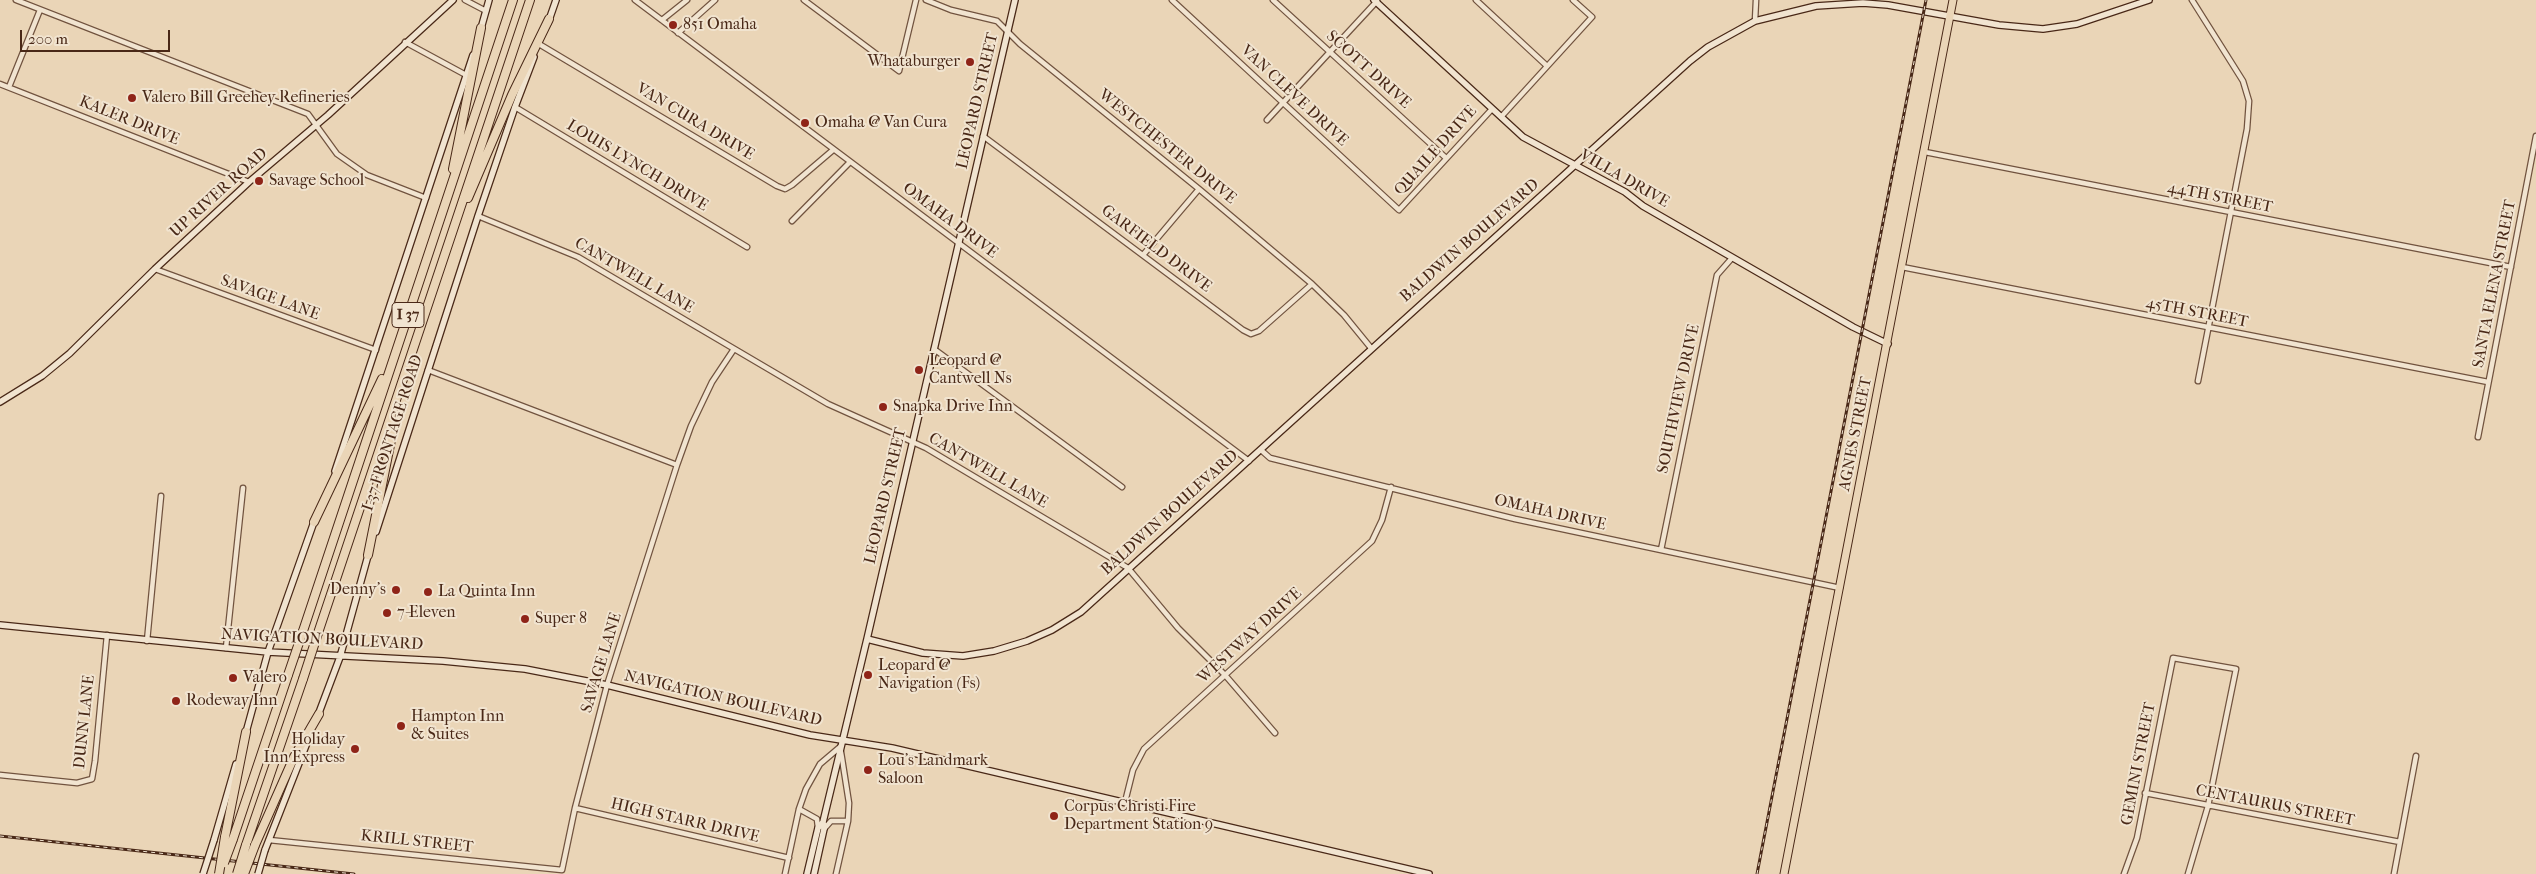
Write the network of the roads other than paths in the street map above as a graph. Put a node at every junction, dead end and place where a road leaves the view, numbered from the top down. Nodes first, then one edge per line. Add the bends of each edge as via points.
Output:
1 (16, 0) edge
2 (453, 0) edge
3 (466, 0) edge
4 (489, 0) edge
5 (513, 0) edge
6 (530, 0) edge
7 (556, 0) edge
8 (635, 0) edge
9 (686, 0) edge
10 (715, 0) edge
11 (804, 0) edge
12 (916, 0) edge
13 (926, 0) edge
14 (1015, 0) edge
15 (1172, 0) edge
16 (1273, 0) edge
17 (1476, 0) edge
18 (1573, 0) edge
19 (1756, 0) edge
20 (1953, 0) edge
21 (2149, 0) edge
22 (2192, 0) edge
23 (1376, 1) edge
24 (40, 10) junction
25 (486, 12) junction
26 (1950, 17) junction
27 (549, 20) junction
28 (662, 20) junction
29 (1755, 21) junction
30 (481, 28) junction
31 (1008, 31) junction
32 (678, 33) junction
33 (406, 42) junction
34 (539, 44) junction
35 (1330, 52) junction
36 (1547, 66) junction
37 (466, 75) junction
38 (0, 84) edge
39 (9, 87) junction
40 (1284, 102) junction
41 (515, 107) junction
42 (1492, 108) junction
43 (1501, 117) junction
44 (1267, 120) dead end
45 (316, 126) junction
46 (983, 136) junction
47 (2536, 136) edge
48 (833, 150) junction
49 (1925, 152) junction
50 (1446, 158) junction
51 (850, 162) junction
52 (1576, 166) junction
53 (249, 182) junction
54 (1199, 189) junction
55 (426, 198) junction
56 (1399, 210) joint
57 (2232, 213) junction
58 (478, 216) junction
59 (792, 221) dead end
60 (439, 224) junction
61 (959, 243) junction
62 (747, 247) dead end
63 (1143, 254) junction
64 (1732, 258) junction
65 (441, 264) junction
66 (1902, 267) junction
67 (2511, 267) junction
68 (155, 270) junction
69 (1312, 284) junction
70 (2208, 328) junction
71 (1888, 344) junction
72 (397, 348) junction
73 (1371, 348) junction
74 (734, 349) junction
75 (934, 349) junction
76 (376, 350) junction
77 (428, 370) junction
78 (2198, 381) dead end
79 (2488, 382) junction
80 (399, 396) junction
81 (0, 402) edge
82 (2478, 437) dead end
83 (914, 442) junction
84 (1260, 450) junction
85 (1249, 462) junction
86 (677, 465) junction
87 (1122, 487) dead end
88 (1391, 487) junction
89 (243, 488) dead end
90 (161, 496) dead end
91 (314, 522) junction
92 (1661, 550) junction
93 (368, 555) junction
94 (1128, 568) junction
95 (1840, 588) junction
96 (0, 625) edge
97 (107, 635) junction
98 (867, 639) junction
99 (147, 641) junction
100 (226, 648) junction
101 (268, 652) junction
102 (340, 657) junction
103 (1225, 675) junction
104 (607, 685) junction
105 (319, 714) junction
106 (246, 732) junction
107 (1275, 733) dead end
108 (842, 740) junction
109 (840, 747) junction
110 (2416, 756) dead end
111 (0, 775) edge
112 (2146, 793) junction
113 (1125, 802) junction
114 (2208, 806) junction
115 (575, 808) junction
116 (800, 809) junction
117 (848, 821) junction
118 (821, 828) junction
119 (229, 838) junction
120 (269, 840) junction
121 (2400, 842) junction
122 (251, 845) junction
123 (789, 858) junction
124 (562, 870) joint
125 (203, 874) edge
126 (220, 874) edge
127 (237, 874) edge
128 (244, 874) edge
129 (258, 874) edge
130 (785, 874) edge
131 (807, 874) edge
132 (814, 874) edge
133 (836, 874) edge
134 (1429, 874) edge
135 (1784, 874) edge
136 (2124, 874) edge
137 (2188, 874) edge
138 (2394, 874) edge

1 - 24 street
2 - 33 main road, UP RIVER ROAD
3 - 25 street
4 - 25 main road
5 - 60 highway, I 37
6 - 65 highway, I 37
7 - 27 main road, I-37 FRONTAGE ROAD
8 - 28 street, OMAHA DRIVE
9 - 28 street
10 - 32 street
11 - 12 street via 899,71
13 - 31 street, WESTCHESTER DRIVE via 997,21
14 - 31 main road, LEOPARD STREET
15 - 40 street, VAN CLEVE DRIVE
16 - 35 street, SCOTT DRIVE
17 - 36 street
18 - 36 street, QUAILE DRIVE via 1592,17
19 - 29 street
20 - 26 main road, AGNES STREET
21 - 26 main road, BALDWIN BOULEVARD via 2077,24 2043,29
22 - 57 street via 2243,81 2249,101 2249,119
23 - 35 street
23 - 42 main road, VILLA DRIVE
24 - 39 street
24 - 45 street via 308,114
25 - 30 main road
26 - 29 main road, BALDWIN BOULEVARD via 1863,3 1816,6
26 - 49 main road, AGNES STREET
27 - 34 main road, I-37 FRONTAGE ROAD
27 - 65 highway via 512,95
28 - 32 street, OMAHA DRIVE
29 - 52 main road, BALDWIN BOULEVARD via 1690,61
30 - 37 main road
30 - 60 highway via 462,129
31 - 46 main road, LEOPARD STREET
31 - 54 street, WESTCHESTER DRIVE
32 - 48 street, OMAHA DRIVE
33 - 37 street
33 - 45 main road, UP RIVER ROAD
34 - 41 main road, I-37 FRONTAGE ROAD
34 - 48 street, VAN CURA DRIVE via 784,189 792,186
35 - 40 street
35 - 50 street, SCOTT DRIVE
36 - 43 street, QUAILE DRIVE
37 - 55 main road
38 - 39 street, KALER DRIVE
39 - 53 street, KALER DRIVE
40 - 44 street
40 - 56 street, VAN CLEVE DRIVE
41 - 58 main road, I-37 FRONTAGE ROAD
41 - 62 street, LOUIS LYNCH DRIVE
42 - 43 main road, VILLA DRIVE
42 - 50 street, QUAILE DRIVE
43 - 52 main road, VILLA DRIVE via 1523,136
45 - 53 main road, UP RIVER ROAD
45 - 55 street via 337,154 367,175
46 - 61 main road, LEOPARD STREET
46 - 63 street, GARFIELD DRIVE
47 - 67 street, SANTA ELENA STREET
48 - 51 street, OMAHA DRIVE
49 - 57 street, 44TH STREET
49 - 66 main road, AGNES STREET
50 - 56 street, QUAILE DRIVE
51 - 59 street
51 - 61 street, OMAHA DRIVE
52 - 64 main road, VILLA DRIVE
52 - 73 main road, BALDWIN BOULEVARD
53 - 68 main road, UP RIVER ROAD
54 - 63 street
54 - 69 street, WESTCHESTER DRIVE
55 - 76 main road
57 - 67 street, 44TH STREET
57 - 70 street
58 - 74 street, CANTWELL LANE via 578,257
58 - 77 main road, I-37 FRONTAGE ROAD
60 - 72 highway, I 37
61 - 75 main road, LEOPARD STREET
61 - 85 street, OMAHA DRIVE
63 - 69 street, GARFIELD DRIVE via 1251,334
64 - 71 main road, VILLA DRIVE
64 - 92 street, SOUTHVIEW DRIVE via 1718,275
65 - 80 highway, I 37
66 - 70 street, 45TH STREET
66 - 71 main road, AGNES STREET
67 - 79 street, SANTA ELENA STREET
68 - 76 street, SAVAGE LANE
68 - 81 main road, UP RIVER ROAD via 70,353 42,376
69 - 73 street, WESTCHESTER DRIVE via 1344,315
70 - 78 street
70 - 79 street, 45TH STREET
71 - 95 main road, AGNES STREET
72 - 91 highway
72 - 119 highway, I 37, bridge via 288,675
73 - 84 main road, BALDWIN BOULEVARD
74 - 83 street, CANTWELL LANE via 828,404
74 - 86 street, SAVAGE LANE via 691,426
75 - 83 main road, LEOPARD STREET
75 - 87 street
76 - 91 main road via 346,444
77 - 86 street
77 - 93 main road, I-37 FRONTAGE ROAD
79 - 82 street, SANTA ELENA STREET
80 - 93 highway
80 - 122 highway, I 37, bridge via 318,633
83 - 94 street, CANTWELL LANE
83 - 98 main road, LEOPARD STREET
84 - 85 main road, BALDWIN BOULEVARD
84 - 88 street, OMAHA DRIVE via 1270,458
85 - 94 main road, BALDWIN BOULEVARD
86 - 104 street, SAVAGE LANE
88 - 92 street, OMAHA DRIVE via 1515,520
88 - 103 street, WESTWAY DRIVE via 1372,541
89 - 100 street
90 - 99 street
91 - 101 main road
92 - 95 street, OMAHA DRIVE
93 - 102 main road, I-37 FRONTAGE ROAD
94 - 98 main road, BALDWIN BOULEVARD via 1080,612 1052,630 994,651 963,656 923,653
94 - 103 street, CANTWELL LANE via 1178,628
95 - 135 main road, AGNES STREET
96 - 97 main road, NAVIGATION BOULEVARD
97 - 99 main road, NAVIGATION BOULEVARD
97 - 111 street, DUNN LANE via 92,779 77,783
98 - 108 main road, LEOPARD STREET
99 - 100 main road, NAVIGATION BOULEVARD
100 - 101 main road, NAVIGATION BOULEVARD
101 - 102 main road, NAVIGATION BOULEVARD
101 - 106 main road
102 - 104 main road, NAVIGATION BOULEVARD via 495,666
102 - 105 main road, I-37 FRONTAGE ROAD
103 - 107 street, CANTWELL LANE
103 - 113 street, WESTWAY DRIVE via 1144,748 1133,770
104 - 108 main road, NAVIGATION BOULEVARD
104 - 115 street, SAVAGE LANE
105 - 120 main road, I-37 FRONTAGE ROAD
105 - 122 highway
106 - 119 highway
106 - 125 main road, bridge
108 - 109 main road, LEOPARD STREET
108 - 113 main road, NAVIGATION BOULEVARD via 892,748
109 - 116 street via 820,764
109 - 117 street via 849,803
109 - 118 main road, LEOPARD STREET
110 - 121 street
112 - 114 street, CENTAURUS STREET
112 - 114 street, GEMINI STREET via 2173,658 2236,669
112 - 136 street, GEMINI STREET via 2137,838
113 - 134 main road, NAVIGATION BOULEVARD
114 - 121 street, CENTAURUS STREET
114 - 137 street
115 - 123 street, HIGH STARR DRIVE
115 - 124 street, SAVAGE LANE
116 - 118 street via 817,818
116 - 123 street
117 - 118 street via 830,821
117 - 133 street
118 - 131 main road, LEOPARD STREET
118 - 132 main road, LEOPARD STREET
119 - 126 highway, bridge
120 - 124 street, KRILL STREET
120 - 129 main road, I-37 FRONTAGE ROAD, bridge
121 - 138 street
122 - 127 highway, I 37, bridge
122 - 128 highway, bridge
123 - 130 street

